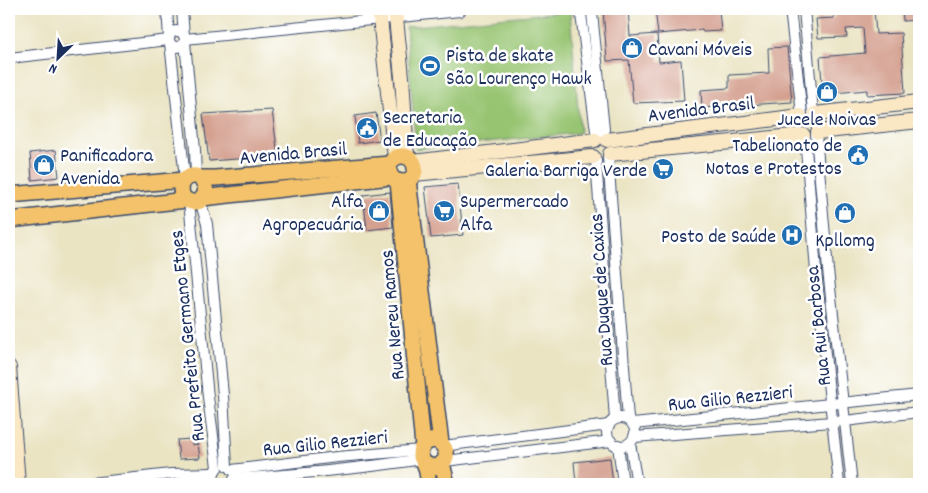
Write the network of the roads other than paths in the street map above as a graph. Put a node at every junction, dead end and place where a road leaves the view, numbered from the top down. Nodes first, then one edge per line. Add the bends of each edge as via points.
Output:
1 (167, 9) edge
2 (182, 9) edge
3 (790, 9) edge
4 (804, 9) edge
5 (460, 11) dead end
6 (578, 11) edge
7 (594, 11) edge
8 (395, 13) edge
9 (380, 14) edge
10 (185, 39) junction
11 (170, 40) junction
12 (9, 58) edge
13 (402, 77) junction
14 (386, 78) junction
15 (919, 102) edge
16 (808, 114) junction
17 (919, 121) edge
18 (810, 135) junction
19 (601, 140) junction
20 (602, 157) junction
21 (402, 169) junction
22 (191, 178) junction
23 (9, 195) edge
24 (194, 200) junction
25 (9, 220) edge
26 (828, 270) junction
27 (816, 271) junction
28 (9, 367) edge
29 (223, 395) junction
30 (919, 395) edge
31 (208, 397) junction
32 (843, 403) junction
33 (830, 404) junction
34 (919, 412) edge
35 (844, 421) junction
36 (612, 422) junction
37 (630, 422) junction
38 (832, 422) junction
39 (632, 440) junction
40 (614, 443) junction
41 (443, 453) junction
42 (423, 455) junction
43 (223, 476) edge
44 (9, 479) edge
45 (172, 479) edge
46 (9, 484) edge
47 (18, 484) edge
48 (82, 484) edge
49 (202, 484) edge
50 (429, 484) edge
51 (447, 484) edge
52 (623, 484) edge
53 (637, 484) edge
54 (839, 484) edge
55 (852, 484) edge

1 - 11 street
2 - 10 street
3 - 16 street
4 - 16 street
5 - 8 street
6 - 7 street via 588,14
6 - 19 street
7 - 19 street
8 - 9 street
8 - 13 main road, Rua Nereu Ramos
9 - 10 street
9 - 14 main road, Rua Nereu Ramos
10 - 11 street via 178,48
10 - 22 street via 195,150
11 - 12 street
11 - 22 street
13 - 14 main road
13 - 21 main road, Rua Nereu Ramos
14 - 21 main road, Rua Nereu Ramos
15 - 16 main road, Avenida Brasil
16 - 18 main road via 818,117 821,125
16 - 18 main road via 798,119 797,126 798,130
16 - 19 main road, Avenida Brasil
17 - 18 main road, Avenida Brasil
18 - 20 main road, Avenida Brasil
18 - 26 street, Rua Rui Barbosa
18 - 27 street, Rua Rui Barbosa
19 - 20 main road via 612,148
19 - 20 main road via 592,142 589,148 591,155
19 - 21 main road, Avenida Brasil
20 - 21 main road, Avenida Brasil
20 - 36 street, Rua Duque de Caxias
20 - 37 street, Rua Duque de Caxias
21 - 22 main road, Avenida Brasil
21 - 24 main road, Avenida Brasil
21 - 41 main road, Rua Nereu Ramos
21 - 42 main road, Rua Nereu Ramos
22 - 23 main road, Avenida Brasil
22 - 24 main road via 181,185 180,190 182,196
22 - 24 main road via 203,181 206,188 205,195
24 - 25 main road, Avenida Brasil
24 - 29 street, Rua Prefeito Germano Etges via 207,224
24 - 31 street, Rua Prefeito Germano Etges
26 - 27 street
26 - 32 street, Rua Rui Barbosa
27 - 33 street, Rua Rui Barbosa
28 - 47 main road
29 - 31 street
29 - 43 street, Rua Prefeito Germano Etges
30 - 32 street, Rua Gilio Rezzieri
31 - 43 street, Rua Prefeito Germano Etges
32 - 33 street, Rua Gilio Rezzieri
32 - 35 street, Rua Rui Barbosa
33 - 37 street, Rua Gilio Rezzieri
33 - 38 street, Rua Rui Barbosa
34 - 35 street, Rua Gilio Rezzieri
35 - 38 street, Rua Gilio Rezzieri
35 - 55 street, Rua Rui Barbosa
36 - 37 street via 623,418
36 - 40 street via 607,433
36 - 41 street
37 - 39 street via 635,430
38 - 39 street, Rua Gilio Rezzieri
38 - 54 street, Rua Rui Barbosa
39 - 40 street via 622,446
39 - 53 street
40 - 41 street
40 - 52 street
41 - 42 main road via 434,467
41 - 42 main road via 432,441 427,442
41 - 51 main road, Rua Nereu Ramos
42 - 43 street, Rua Gilio Rezzieri via 337,457
42 - 50 main road, Rua Nereu Ramos
43 - 45 street, Rua Gilio Rezzieri
43 - 49 street, Rua Gilio Rezzieri
44 - 46 main road
45 - 48 street, Rua Gilio Rezzieri

